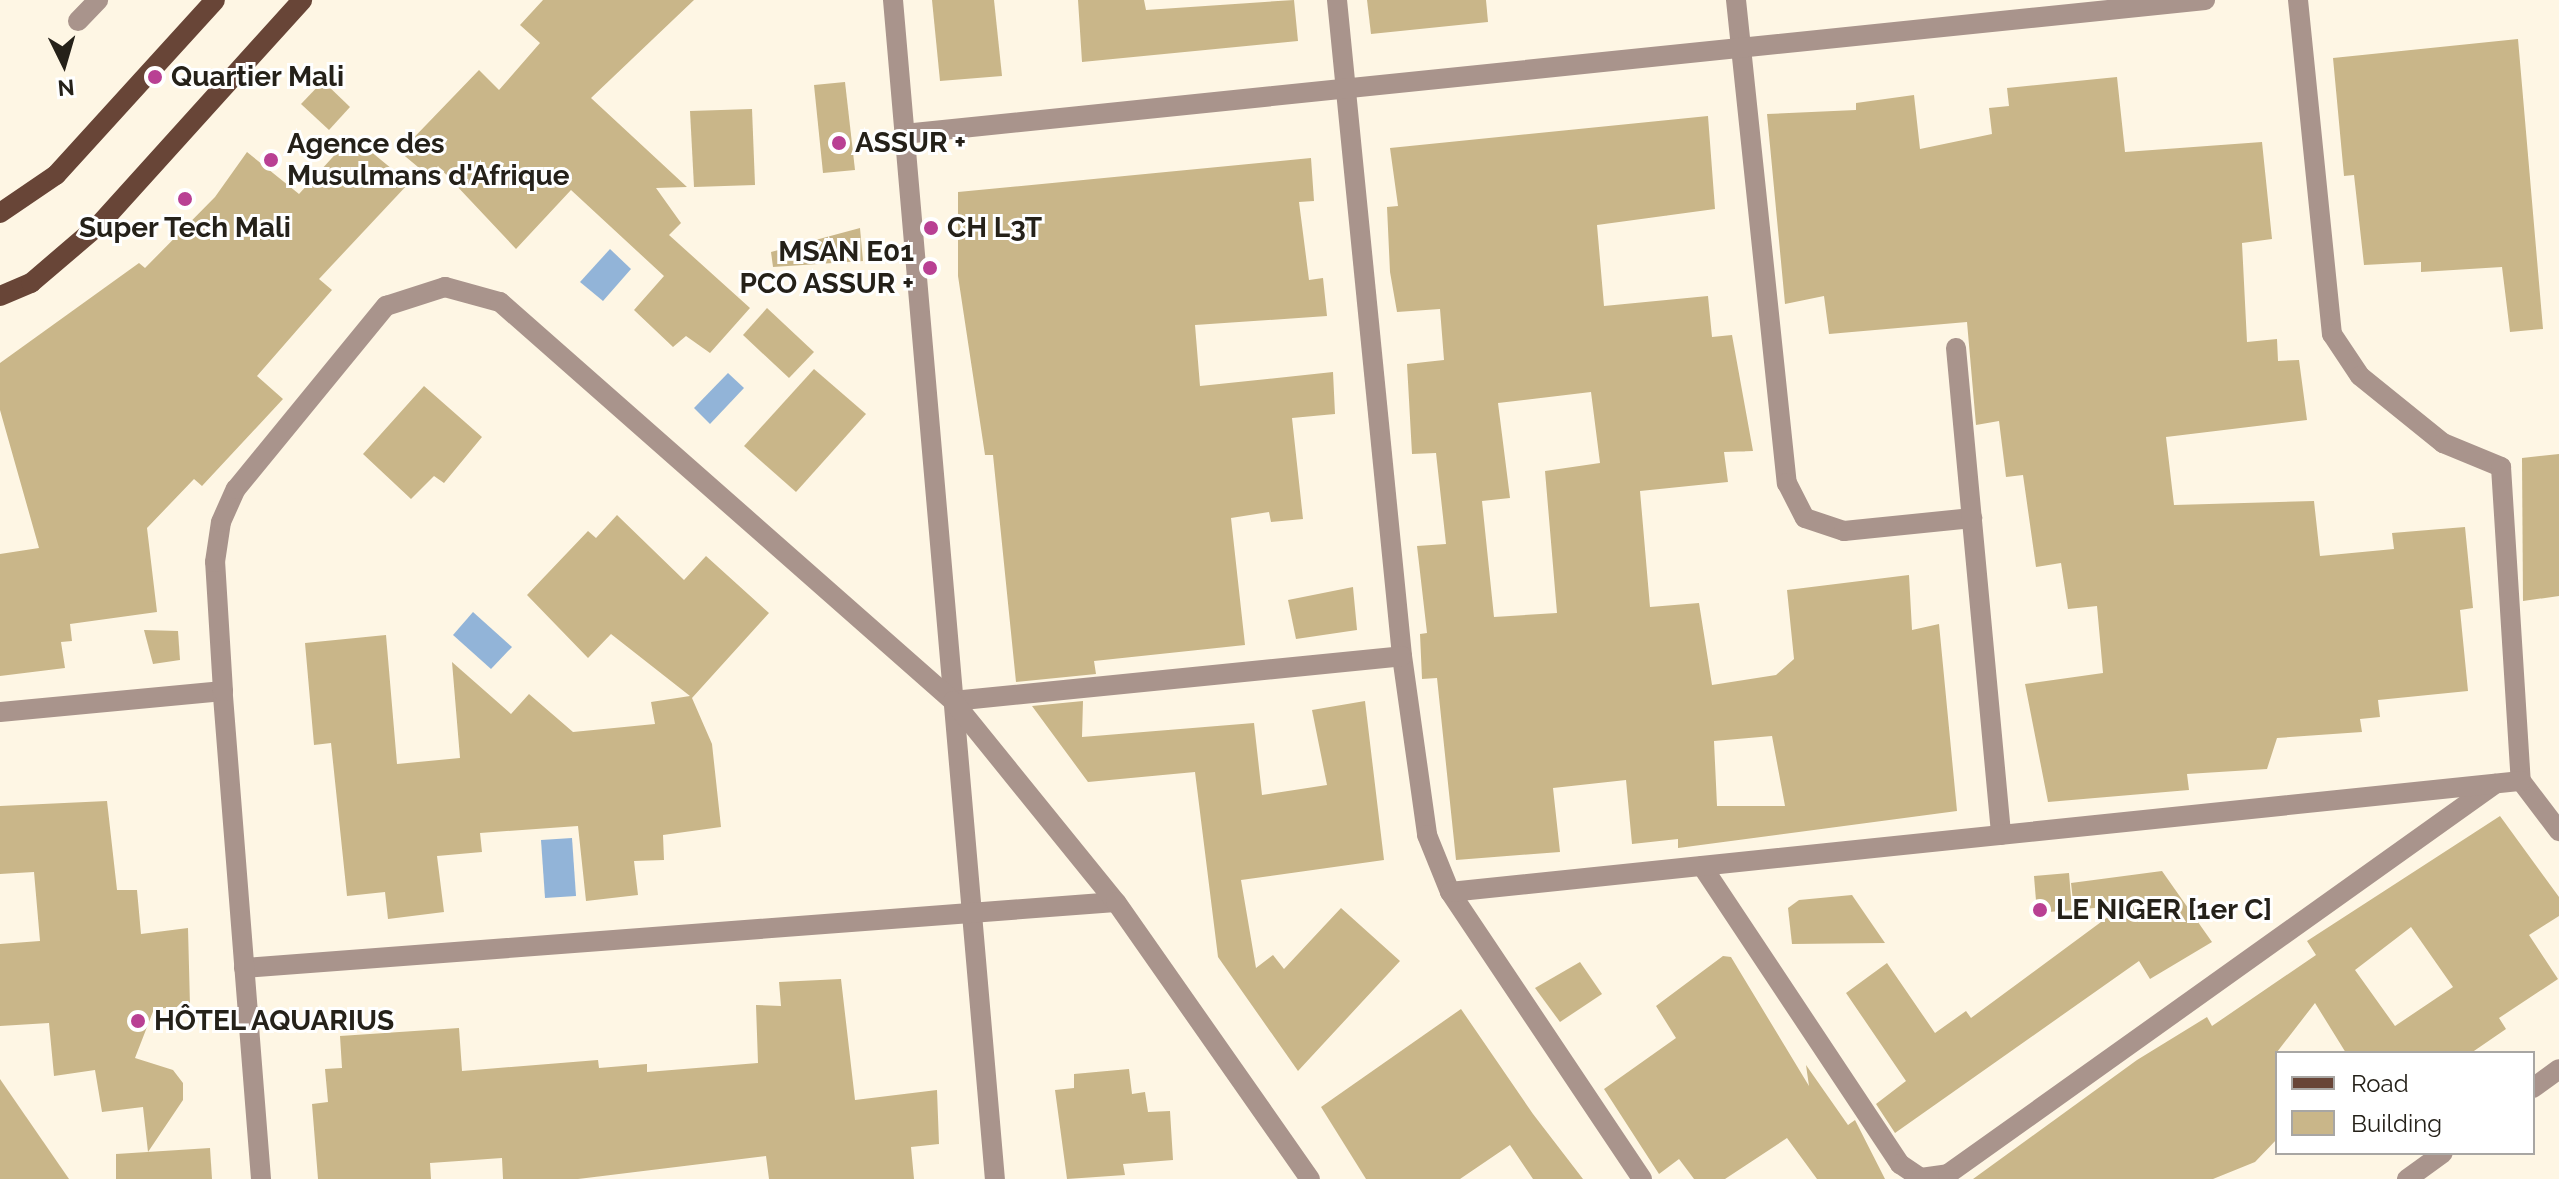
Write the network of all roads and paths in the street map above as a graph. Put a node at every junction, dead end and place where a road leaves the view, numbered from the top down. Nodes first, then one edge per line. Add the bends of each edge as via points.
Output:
1 (98, 0) edge
2 (215, 0) edge
3 (302, 0) edge
4 (893, 0) edge
5 (1337, 0) edge
6 (1736, 0) edge
7 (2205, 0) edge
8 (2298, 0) edge
9 (78, 21) dead end
10 (1742, 46) junction
11 (1345, 87) junction
12 (904, 134) junction
13 (0, 213) edge
14 (0, 296) edge
15 (1956, 348) dead end
16 (1972, 518) junction
17 (1402, 656) junction
18 (223, 691) junction
19 (953, 701) junction
20 (0, 712) edge
21 (2521, 781) junction
22 (2495, 784) junction
23 (2559, 831) edge
24 (2001, 835) junction
25 (1702, 866) junction
26 (1450, 892) junction
27 (1116, 902) junction
28 (972, 915) junction
29 (244, 968) junction
30 (2559, 1069) edge
31 (2535, 1087) edge
32 (2440, 1155) edge
33 (261, 1179) edge
34 (995, 1179) edge
35 (1310, 1179) edge
36 (1642, 1179) edge
37 (2407, 1179) edge

1 - 9 street
2 - 13 main road via 56,175
3 - 14 main road via 99,225 31,283
4 - 12 street
5 - 11 street
6 - 10 street
7 - 10 street
8 - 21 street via 2332,334 2360,376 2443,443 2501,467
10 - 11 street
10 - 16 street via 1787,483 1805,518 1844,531
11 - 12 street
11 - 17 street
12 - 19 street
15 - 16 street
16 - 24 street
17 - 19 street
17 - 26 street via 1427,835
18 - 19 street via 215,562 236,489 386,306 445,287 500,302
18 - 20 street
18 - 29 street
19 - 27 street
19 - 28 street
21 - 22 street
21 - 23 street
22 - 24 street
22 - 25 street via 1948,1174 1921,1178 1900,1164
24 - 25 street
25 - 26 street
26 - 36 street
27 - 28 street
27 - 35 street
28 - 29 street
28 - 34 street
29 - 33 street
30 - 31 street
32 - 37 street

